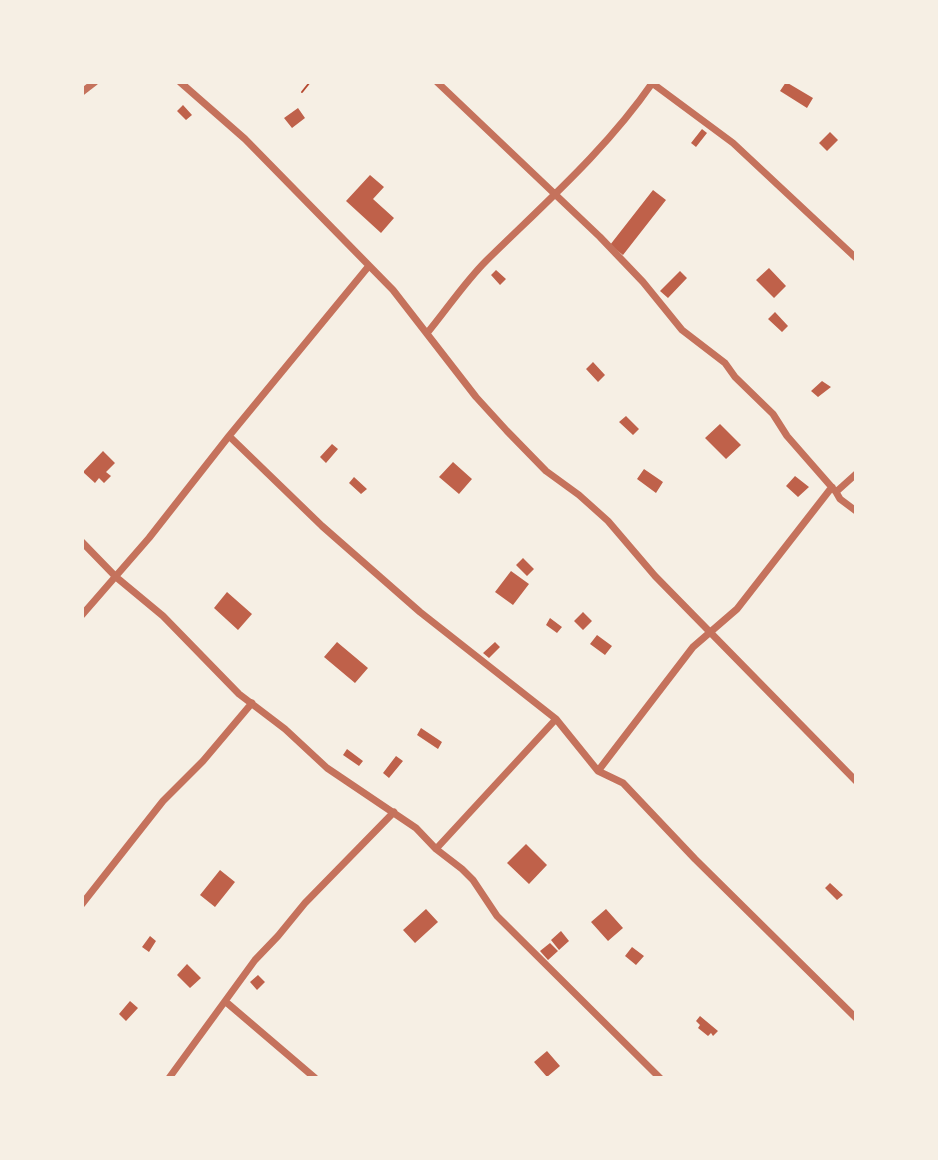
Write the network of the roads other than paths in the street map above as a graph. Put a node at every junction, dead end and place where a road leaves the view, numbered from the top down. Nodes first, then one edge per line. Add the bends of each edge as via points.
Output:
1 (95, 82) edge
2 (180, 82) edge
3 (437, 82) edge
4 (653, 82) edge
5 (82, 92) edge
6 (555, 195) junction
7 (856, 258) edge
8 (368, 267) junction
9 (428, 332) junction
10 (229, 436) junction
11 (856, 474) edge
12 (834, 489) junction
13 (856, 511) edge
14 (82, 542) edge
15 (116, 577) junction
16 (82, 615) edge
17 (710, 632) junction
18 (252, 703) junction
19 (556, 719) junction
20 (598, 771) junction
21 (856, 781) edge
22 (394, 812) junction
23 (436, 849) junction
24 (82, 904) edge
25 (226, 1002) junction
26 (856, 1018) edge
27 (653, 1070) junction
28 (169, 1078) edge
29 (315, 1078) edge
30 (648, 1078) edge
31 (660, 1078) edge

1 - 5 street
2 - 8 street via 245,139
3 - 6 street
4 - 6 street
4 - 7 street via 733,143
6 - 9 street via 487,260
6 - 12 street via 628,266 682,330 725,363
8 - 9 street
8 - 10 street
9 - 17 street via 507,431 608,521
10 - 15 street
10 - 19 street via 420,612
11 - 12 street
12 - 13 street
12 - 17 street via 737,609
14 - 15 street
15 - 16 street
15 - 18 street
17 - 20 street
17 - 21 street
18 - 22 street via 327,768
18 - 24 street
19 - 20 street
19 - 23 street
20 - 26 street via 623,783
22 - 23 street
22 - 25 street via 305,903
23 - 27 street via 473,880 497,916
25 - 28 street
25 - 29 street
27 - 30 street
27 - 31 street

